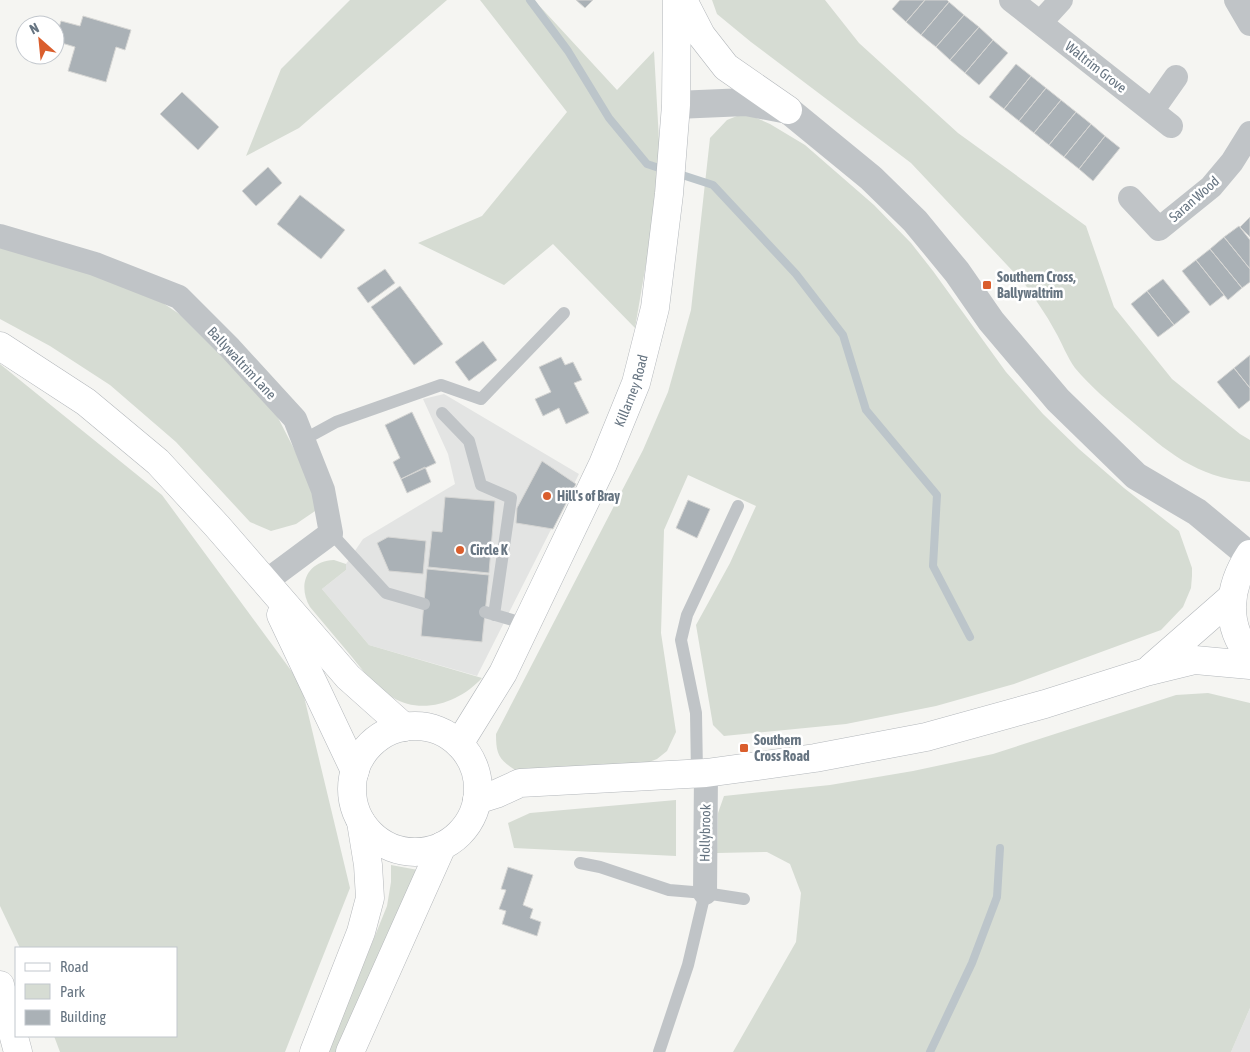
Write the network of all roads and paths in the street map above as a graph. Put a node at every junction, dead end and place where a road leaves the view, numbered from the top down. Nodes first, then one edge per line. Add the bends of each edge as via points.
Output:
1 (677, 0) edge
2 (683, 0) edge
3 (1011, 0) edge
4 (1062, 0) edge
5 (1236, 0) edge
6 (1040, 23) junction
7 (1250, 24) edge
8 (1176, 77) dead end
9 (676, 104) junction
10 (788, 110) junction
11 (1152, 111) junction
12 (1171, 126) dead end
13 (1250, 133) edge
14 (1130, 198) dead end
15 (0, 236) edge
16 (564, 313) dead end
17 (0, 346) edge
18 (442, 413) dead end
19 (303, 440) junction
20 (738, 506) dead end
21 (331, 533) junction
22 (1250, 555) edge
23 (265, 582) junction
24 (1231, 598) junction
25 (424, 604) dead end
26 (526, 624) junction
27 (1250, 656) edge
28 (1250, 665) edge
29 (1146, 672) junction
30 (404, 728) junction
31 (459, 744) junction
32 (474, 767) junction
33 (355, 771) junction
34 (702, 773) junction
35 (520, 783) junction
36 (477, 800) junction
37 (361, 822) junction
38 (442, 846) junction
39 (580, 863) dead end
40 (705, 893) junction
41 (744, 899) dead end
42 (0, 975) edge
43 (0, 985) edge
44 (15, 1002) edge
45 (31, 1037) edge
46 (18, 1052) edge
47 (37, 1052) edge
48 (314, 1052) edge
49 (350, 1052) edge
50 (659, 1052) edge

1 - 9 main road, Killarney Road
2 - 10 main road via 701,35 726,67
3 - 6 street, Waltrim Grove
4 - 6 street
5 - 7 street
6 - 11 street, Waltrim Grove
8 - 11 street
9 - 10 street via 746,102
9 - 26 main road, Killarney Road via 669,194 654,308 636,383 603,464
10 - 22 street via 871,178 915,221 957,272 991,321 1058,400 1136,476 1197,512
11 - 12 street, Waltrim Grove
13 - 14 street, Saran Wood via 1211,187 1159,229
15 - 19 street, Ballywaltrim Lane via 95,264 179,297 295,419
16 - 19 lane via 481,399 441,385 336,422
17 - 23 main road via 86,402 158,462
18 - 26 lane via 469,441 481,485 511,498 490,614
19 - 21 street, Ballywaltrim Lane via 323,490
20 - 34 lane via 687,615 681,640 696,713
21 - 23 street
21 - 25 lane via 386,593
22 - 24 main road via 1237,576
23 - 30 main road via 348,677
23 - 33 main road
24 - 27 main road via 1233,623 1242,647
24 - 29 main road
26 - 31 main road, Killarney Road via 503,673
28 - 29 main road via 1195,660
29 - 34 main road via 926,737 815,758
30 - 31 main road via 438,731
30 - 33 main road via 380,737 364,752
31 - 32 main road
32 - 35 main road
32 - 36 main road
33 - 37 main road via 352,796
34 - 35 main road
34 - 40 street, Hollybrook
35 - 36 main road
36 - 38 main road via 464,829
37 - 38 main road via 374,837 397,850 428,851
37 - 48 main road via 370,898 361,932
38 - 49 main road
39 - 40 lane via 669,890
40 - 41 lane
40 - 50 lane via 688,965
42 - 44 main road
43 - 46 main road
45 - 47 main road

